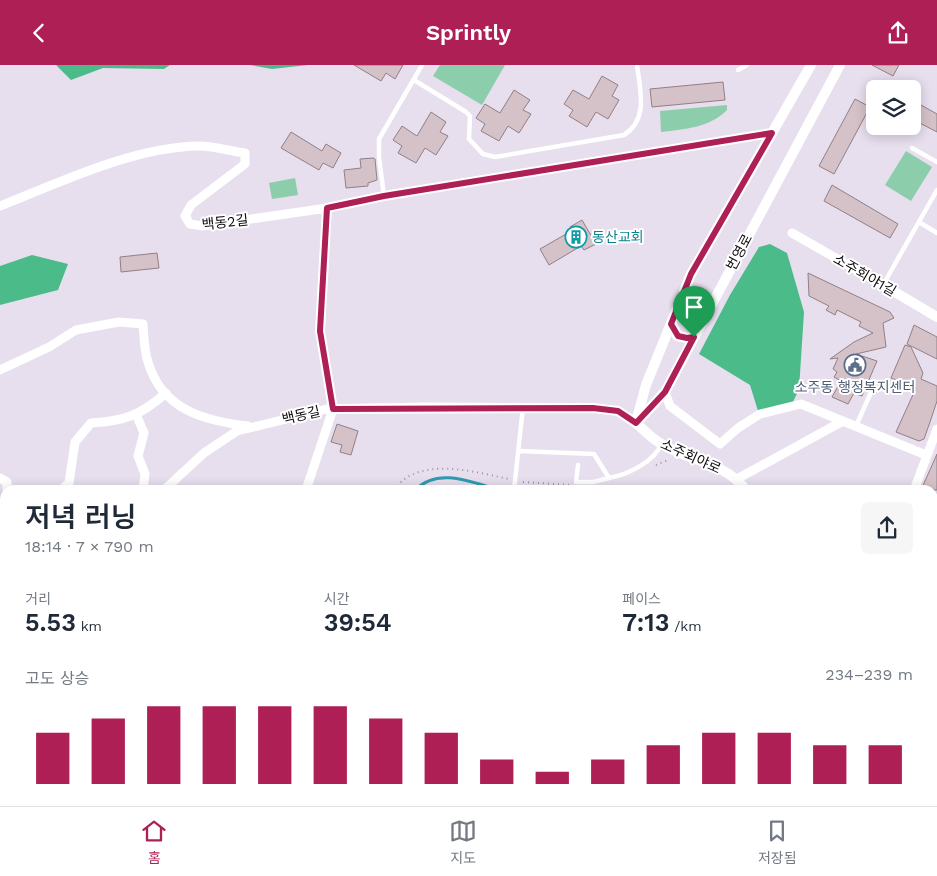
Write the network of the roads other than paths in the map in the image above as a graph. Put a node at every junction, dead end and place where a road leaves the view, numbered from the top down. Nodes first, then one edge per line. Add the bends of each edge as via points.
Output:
1 (422, 65) edge
2 (637, 65) edge
3 (747, 65) edge
4 (812, 65) edge
5 (840, 65) edge
6 (738, 70) dead end
7 (414, 80) junction
8 (389, 110) dead end
9 (394, 113) junction
10 (772, 133) junction
11 (912, 148) dead end
12 (937, 162) edge
13 (937, 190) edge
14 (384, 196) junction
15 (0, 206) edge
16 (327, 208) junction
17 (919, 222) junction
18 (792, 233) dead end
19 (937, 233) edge
20 (883, 285) junction
21 (937, 317) edge
22 (671, 324) junction
23 (694, 337) junction
24 (0, 370) edge
25 (872, 383) dead end
26 (665, 392) junction
27 (166, 393) junction
28 (523, 407) junction
29 (333, 409) junction
30 (136, 414) junction
31 (843, 421) junction
32 (636, 423) junction
33 (856, 426) junction
34 (254, 427) junction
35 (937, 429) edge
36 (661, 444) junction
37 (519, 451) junction
38 (926, 455) junction
39 (578, 465) dead end
40 (609, 478) junction
41 (737, 479) junction
42 (67, 485) edge
43 (144, 485) edge
44 (169, 485) edge
45 (308, 485) edge
46 (514, 485) edge
47 (742, 485) edge
48 (916, 485) edge

1 - 7 lane
2 - 7 lane via 641,110 632,130 624,135 495,157 483,154 469,139 470,117 466,113
3 - 6 lane
4 - 10 street
5 - 23 street, 번영로
7 - 9 lane
8 - 9 lane
9 - 14 lane via 378,146
10 - 14 street
10 - 22 street via 691,274
11 - 12 lane
13 - 17 lane
14 - 16 street
15 - 16 street, 백동2길 via 81,174 147,153 200,146 245,153 246,164 191,205 185,216 190,224 203,226
16 - 29 street via 320,331
17 - 19 lane
17 - 20 lane
18 - 20 street, 소주회야1길
20 - 21 street, 소주회야1길
22 - 23 street via 678,336
22 - 32 street via 646,385
23 - 26 street, 번영로
24 - 27 street via 76,330 119,322 143,324 147,361 156,382
25 - 33 lane via 872,391
26 - 31 street via 670,407 720,443 760,414 801,404
26 - 32 street, 번영로
27 - 30 street via 147,410
27 - 34 street via 200,417
28 - 29 street, 백동길
28 - 32 street, 백동길 via 618,411
28 - 37 lane
29 - 34 street, 백동길
29 - 45 street
30 - 42 street via 92,423 75,442
30 - 43 street via 144,433 138,456 145,474
31 - 33 street
31 - 41 street
32 - 36 street, 소주회야로
33 - 38 street
34 - 44 street, 백동길 via 237,431 204,453
35 - 38 street
36 - 40 lane via 659,451 639,466
36 - 41 street, 소주회야로 via 722,469
37 - 40 lane via 594,454
37 - 46 lane
38 - 48 street
39 - 40 lane via 576,482
41 - 47 street, 소주회야로

